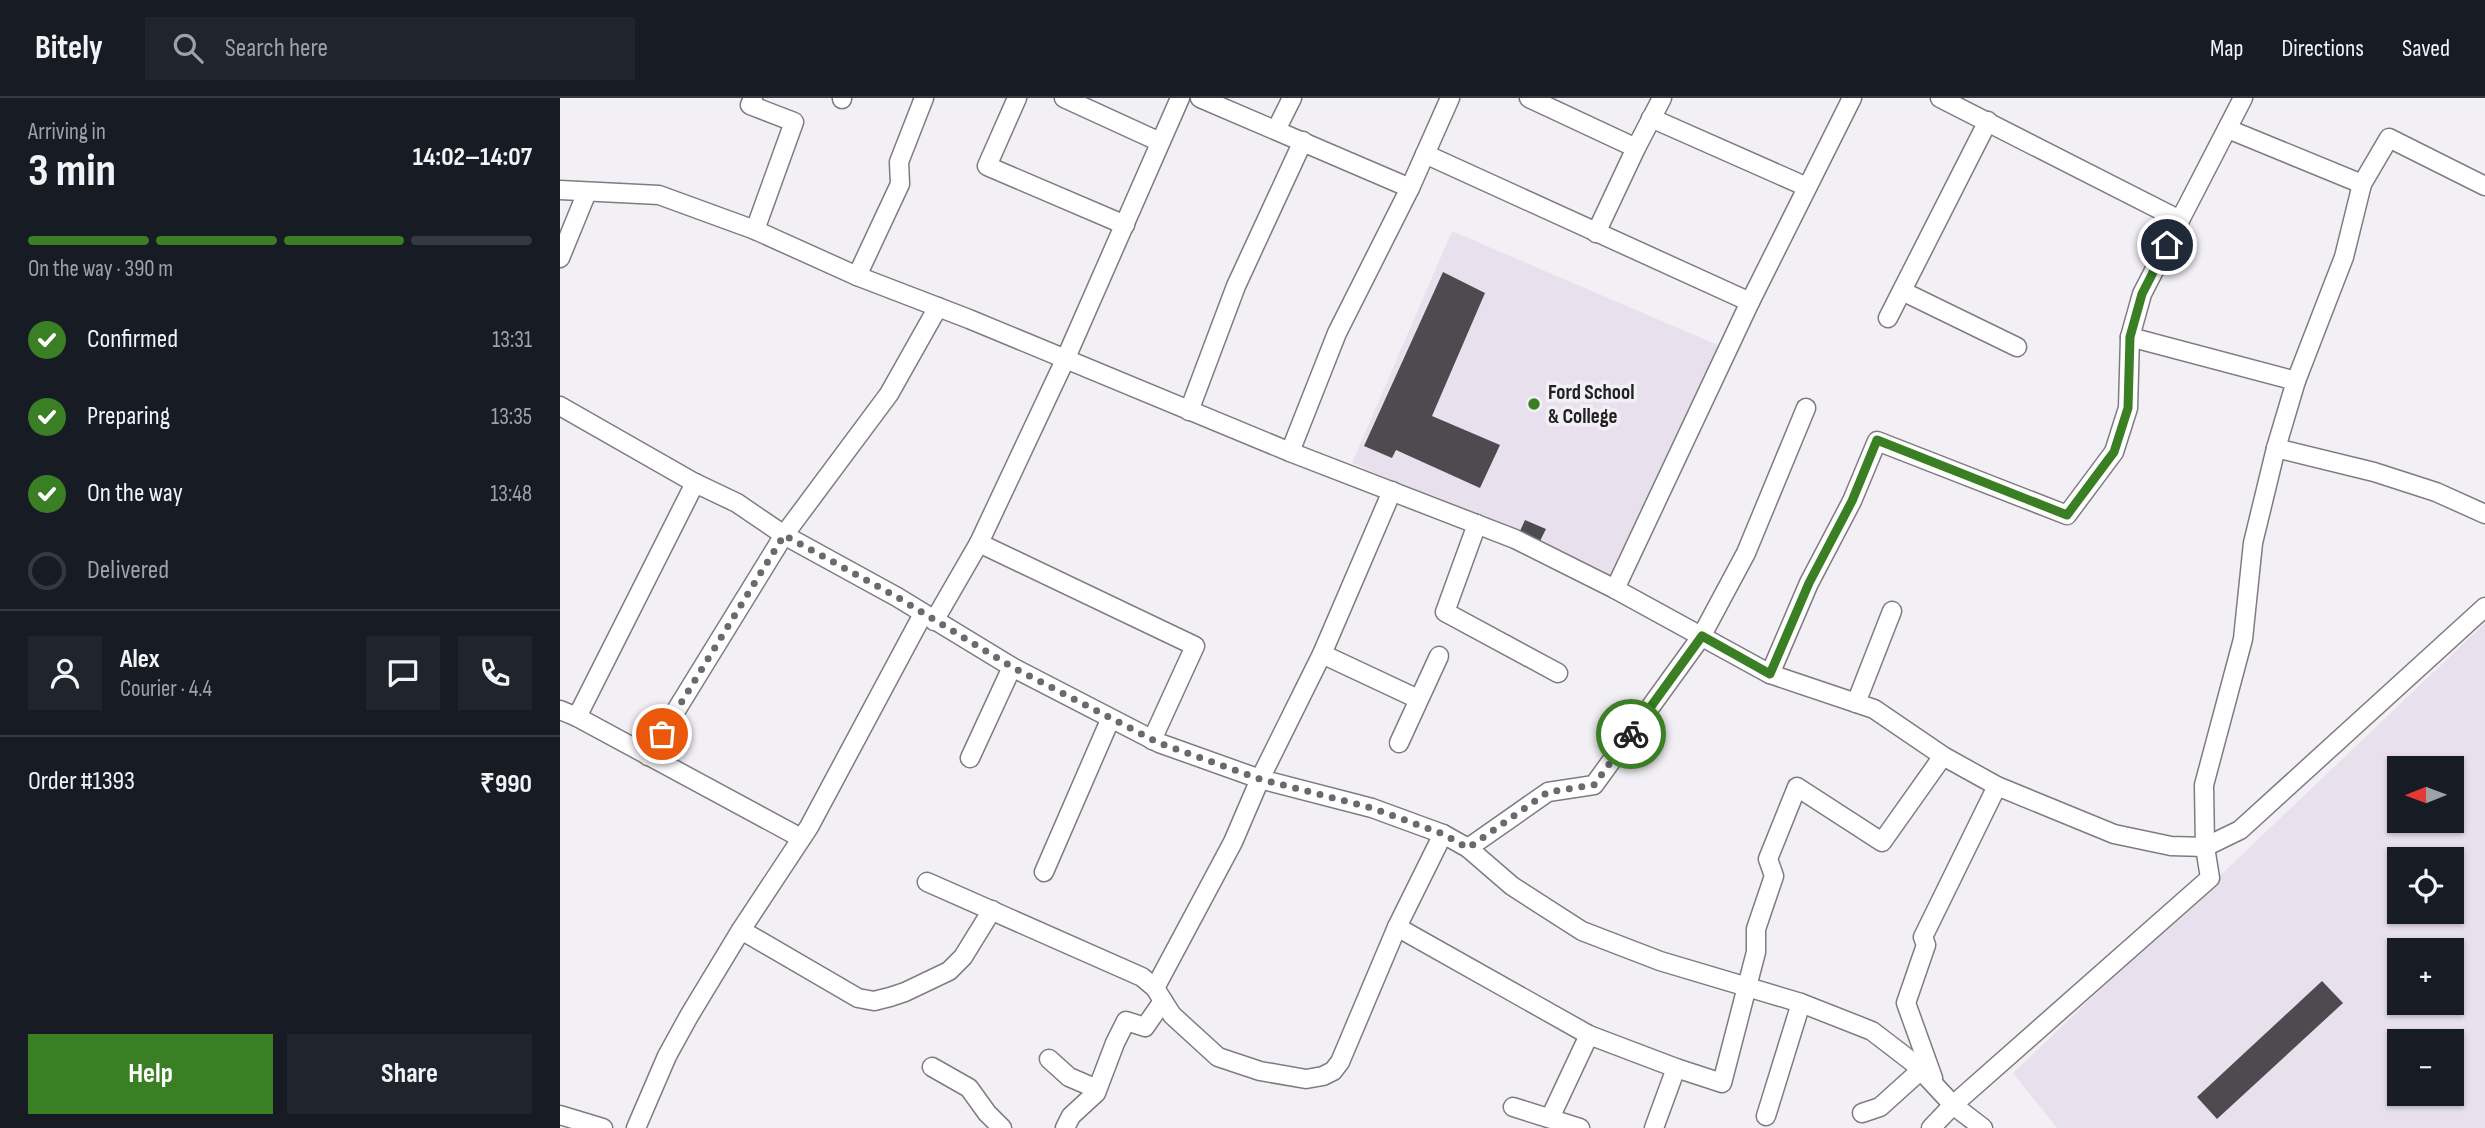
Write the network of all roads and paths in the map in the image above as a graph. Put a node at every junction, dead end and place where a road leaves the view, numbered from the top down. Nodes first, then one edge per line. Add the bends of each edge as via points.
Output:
1 (753, 98) edge
2 (924, 98) edge
3 (1017, 98) edge
4 (1064, 98) edge
5 (1180, 98) edge
6 (1200, 98) edge
7 (1292, 98) edge
8 (1450, 98) edge
9 (1529, 98) edge
10 (1662, 98) edge
11 (1852, 98) edge
12 (1940, 98) edge
13 (2243, 98) edge
14 (1651, 118) junction
15 (1988, 121) junction
16 (1276, 130) junction
17 (2228, 130) junction
18 (1303, 141) junction
19 (1160, 142) junction
20 (1636, 148) junction
21 (1425, 154) junction
22 (2362, 184) junction
23 (2485, 186) edge
24 (1807, 187) junction
25 (1410, 188) junction
26 (560, 190) edge
27 (587, 192) junction
28 (2180, 220) junction
29 (1125, 225) junction
30 (755, 230) junction
31 (1596, 233) junction
32 (560, 258) edge
33 (857, 276) junction
34 (1902, 291) junction
35 (1750, 302) junction
36 (938, 307) junction
37 (1888, 318) dead end
38 (2130, 337) junction
39 (2017, 347) dead end
40 (1065, 360) junction
41 (2297, 381) junction
42 (560, 405) edge
43 (1806, 408) dead end
44 (1189, 411) junction
45 (2276, 448) junction
46 (1290, 452) junction
47 (695, 483) junction
48 (1392, 491) junction
49 (2485, 514) edge
50 (1477, 524) junction
51 (784, 535) junction
52 (979, 543) junction
53 (1615, 589) junction
54 (2485, 607) edge
55 (1892, 611) dead end
56 (929, 618) junction
57 (1702, 636) junction
58 (1322, 654) junction
59 (1439, 656) dead end
60 (1012, 667) junction
61 (1558, 673) dead end
62 (1770, 674) junction
63 (1418, 699) junction
64 (1856, 703) junction
65 (568, 714) edge
66 (1110, 720) junction
67 (1152, 740) junction
68 (1399, 743) dead end
69 (649, 756) junction
70 (1943, 757) junction
71 (970, 758) dead end
72 (1260, 779) junction
73 (1997, 786) junction
74 (1443, 834) junction
75 (801, 838) junction
76 (2205, 847) junction
77 (1468, 848) junction
78 (1044, 872) dead end
79 (927, 883) dead end
80 (992, 910) junction
81 (1397, 927) junction
82 (741, 930) junction
83 (1747, 988) junction
84 (1159, 995) junction
85 (1801, 1003) junction
86 (1589, 1035) junction
87 (1049, 1059) dead end
88 (932, 1067) dead end
89 (1676, 1068) junction
90 (1921, 1070) junction
91 (1936, 1086) junction
92 (1097, 1089) junction
93 (1953, 1105) junction
94 (1513, 1107) dead end
95 (1862, 1113) dead end
96 (560, 1115) edge
97 (1766, 1116) dead end
98 (1550, 1118) junction
99 (603, 1128) edge
100 (636, 1128) edge
101 (1002, 1128) edge
102 (1065, 1128) edge
103 (1580, 1128) edge
104 (1654, 1128) edge
105 (1931, 1128) edge
106 (1983, 1128) edge

1 - 30 street via 750,105 794,122
2 - 33 street via 899,162 900,184
3 - 29 street via 987,166
4 - 19 street
5 - 19 street
6 - 16 street
7 - 16 street
8 - 21 street
9 - 20 street
10 - 14 street
11 - 24 street
12 - 15 street
13 - 17 street
14 - 20 street
14 - 24 street
15 - 28 street
15 - 34 street
16 - 18 street
17 - 22 street
17 - 28 street
18 - 25 street
18 - 44 street via 1236,286
19 - 29 street
20 - 31 street
21 - 25 street
21 - 31 street
22 - 23 street via 2389,138
22 - 41 street via 2343,257
24 - 35 street
25 - 46 street via 1337,333
26 - 27 street
27 - 30 street via 659,195
27 - 32 street
28 - 38 street via 2142,294
29 - 40 street
30 - 33 street
31 - 35 street
33 - 36 street
34 - 37 street
34 - 39 street
35 - 53 street
36 - 40 street
36 - 51 street via 889,394
38 - 41 street
38 - 62 street via 2128,408 2114,452 2067,515 1877,440
40 - 44 street
40 - 52 street
41 - 45 street
42 - 47 street
43 - 57 street via 1746,553
44 - 46 street
45 - 49 street via 2374,472
45 - 76 street via 2253,543 2243,639 2204,785
46 - 48 street
47 - 51 street via 737,503
47 - 65 street
48 - 50 street
48 - 58 street
50 - 53 street
50 - 61 street via 1445,612
51 - 56 street
51 - 69 street
52 - 56 street
52 - 67 street via 1195,646
53 - 57 street
54 - 76 street via 2240,831
55 - 64 street
56 - 60 street
56 - 75 street
57 - 62 street
57 - 77 street via 1594,785 1548,792
58 - 63 street
58 - 72 street
59 - 63 street
60 - 66 street
60 - 71 street
62 - 64 street
63 - 68 street
64 - 70 street via 1874,709
65 - 69 street
66 - 67 street
66 - 78 street
67 - 72 street
69 - 75 street
70 - 73 street
70 - 83 street via 1882,842 1797,787 1768,859 1774,876 1756,929
72 - 74 street via 1372,808
72 - 84 street
73 - 76 street via 2114,834 2171,846
73 - 91 street via 1923,937 1926,945 1906,1003
74 - 77 street
74 - 81 street
75 - 82 street
76 - 93 street via 2210,878
77 - 83 street via 1512,886 1582,931
79 - 80 street
80 - 82 street via 949,971 905,992 874,1000 858,998
80 - 84 street via 1125,968 1142,977
81 - 84 street via 1340,1062 1323,1076 1306,1079 1218,1057 1172,1016
81 - 86 street
82 - 100 street via 683,1026
83 - 85 street
83 - 89 street via 1722,1083
84 - 92 street via 1145,1027 1126,1021
85 - 90 street via 1872,1031
85 - 97 street
86 - 89 street
86 - 98 street
87 - 92 street via 1069,1077
88 - 101 street via 969,1088
89 - 104 street
90 - 91 street
90 - 95 street via 1880,1107
91 - 93 street
92 - 102 street
93 - 105 street
93 - 106 street
94 - 98 street
96 - 99 street
98 - 103 street

